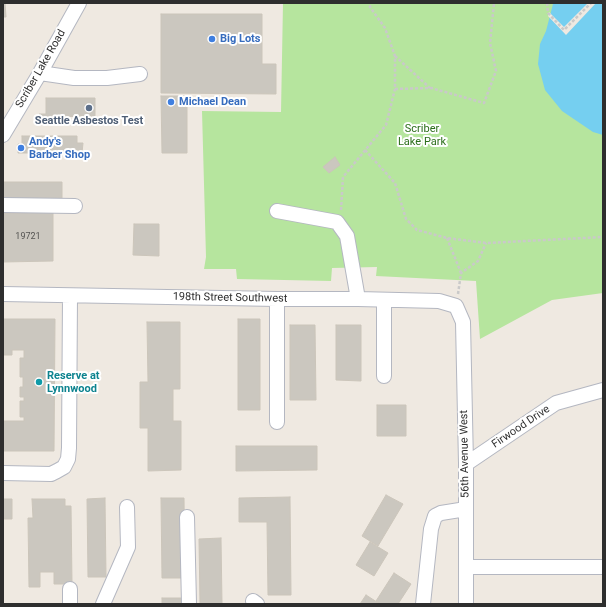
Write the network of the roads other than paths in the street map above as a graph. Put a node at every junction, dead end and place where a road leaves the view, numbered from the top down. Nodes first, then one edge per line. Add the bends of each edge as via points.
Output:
1 (79, 3) edge
2 (40, 73) junction
3 (140, 74) dead end
4 (3, 135) edge
5 (3, 205) edge
6 (75, 206) dead end
7 (277, 212) dead end
8 (3, 294) edge
9 (70, 296) junction
10 (277, 299) junction
11 (358, 299) junction
12 (384, 300) junction
13 (456, 306) joint
14 (384, 376) dead end
15 (603, 390) edge
16 (278, 422) dead end
17 (466, 464) junction
18 (3, 473) edge
19 (127, 507) dead end
20 (466, 509) junction
21 (187, 517) dead end
22 (603, 567) edge
23 (466, 568) junction
24 (70, 589) dead end
25 (70, 604) edge
26 (103, 604) edge
27 (189, 604) edge
28 (423, 604) edge
29 (466, 604) edge

1 - 2 street, Scriber Lake Road
2 - 3 street via 74,78
2 - 4 street, Scriber Lake Road
5 - 6 street
7 - 11 street via 338,222 347,236
8 - 9 street, 198th Street Southwest
9 - 10 street, 198th Street Southwest
9 - 18 street via 68,459 64,467 51,474
10 - 11 street, 198th Street Southwest
10 - 16 street
11 - 12 street, 198th Street Southwest
12 - 13 street, 198th Street Southwest via 439,301
12 - 14 street
13 - 17 street, 56th Avenue West via 463,322
15 - 17 street, Firwood Drive via 556,403
17 - 20 street, 56th Avenue West
19 - 26 street via 128,547
20 - 23 street, 56th Avenue West
20 - 28 street via 435,516 431,529
21 - 27 street
22 - 23 street
23 - 29 street, 56th Avenue West
24 - 25 street

